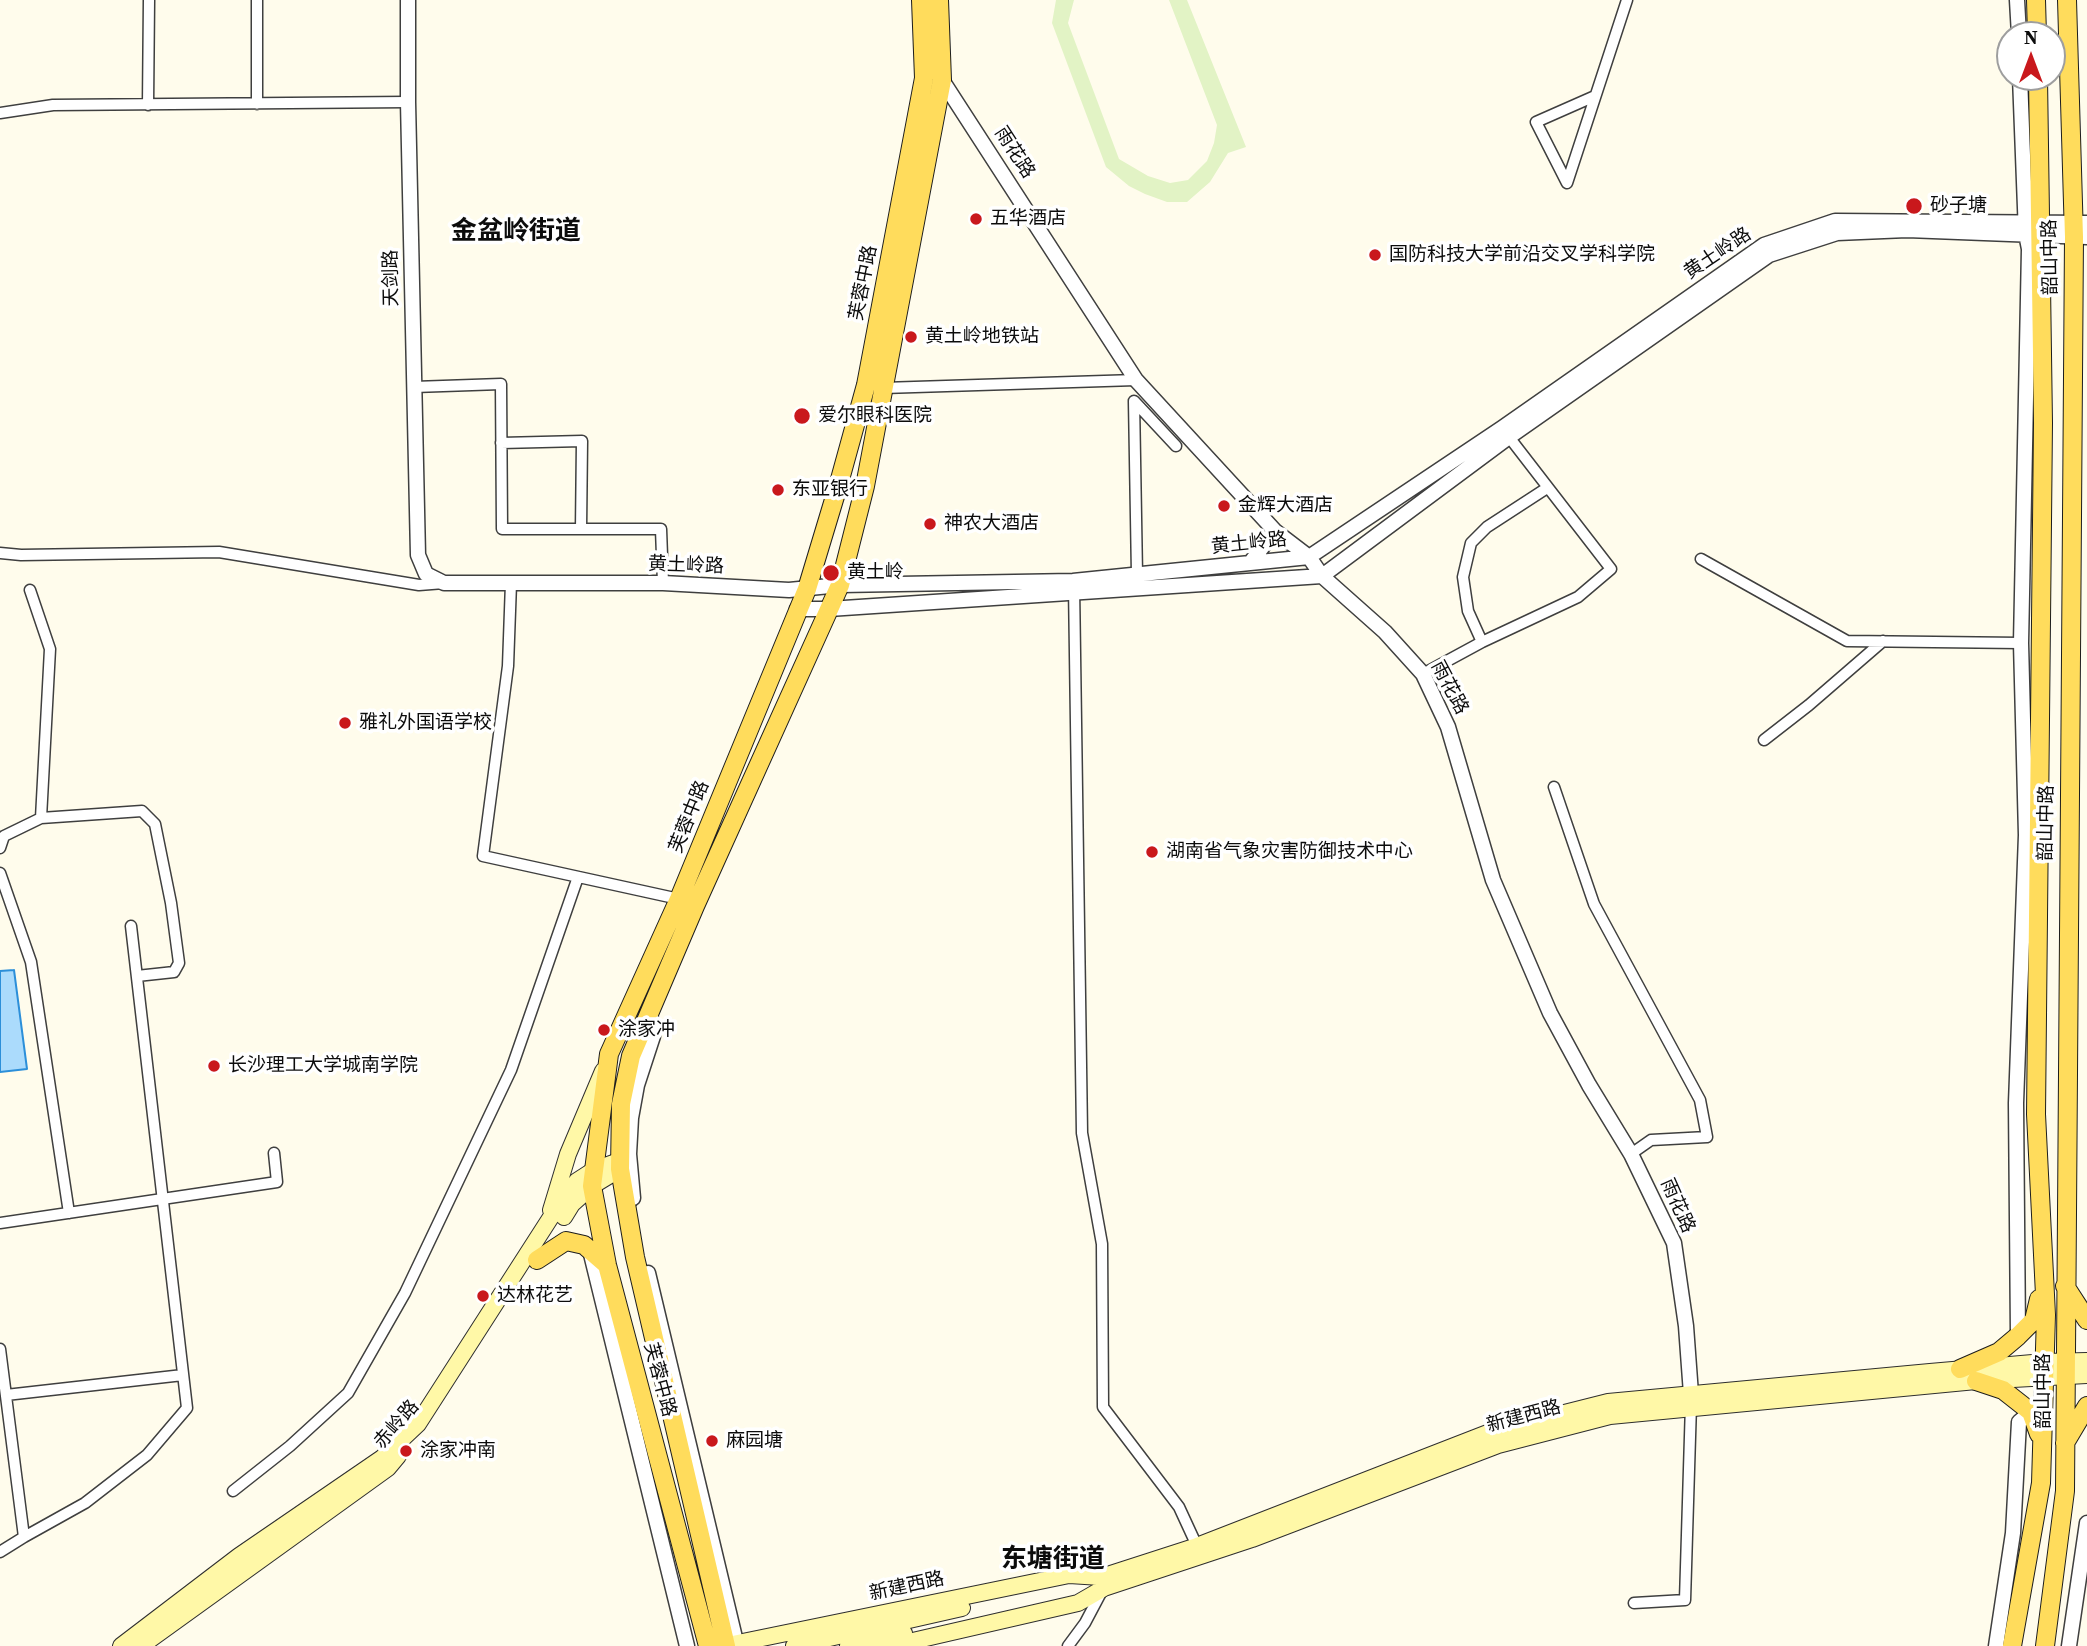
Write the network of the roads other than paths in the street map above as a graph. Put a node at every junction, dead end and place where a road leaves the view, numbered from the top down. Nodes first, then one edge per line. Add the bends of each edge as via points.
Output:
1 (149, 0) edge
2 (257, 0) edge
3 (408, 0) edge
4 (908, 0) edge
5 (921, 0) edge
6 (939, 0) edge
7 (1627, 0) edge
8 (2017, 0) edge
9 (2036, 0) edge
10 (2067, 0) edge
11 (2018, 21) edge
12 (2037, 21) edge
13 (924, 45) junction
14 (942, 80) junction
15 (2021, 91) edge
16 (2038, 91) edge
17 (1595, 96) junction
18 (408, 102) junction
19 (148, 104) junction
20 (257, 104) junction
21 (0, 113) edge
22 (2034, 228) junction
23 (2080, 230) edge
24 (1136, 380) junction
25 (414, 387) junction
26 (883, 388) junction
27 (1509, 437) junction
28 (501, 443) junction
29 (1176, 446) dead end
30 (1547, 488) junction
31 (581, 529) junction
32 (1275, 531) junction
33 (0, 553) edge
34 (1309, 557) junction
35 (1701, 559) dead end
36 (1250, 563) junction
37 (1137, 575) junction
38 (1322, 576) junction
39 (443, 583) junction
40 (510, 583) junction
41 (663, 583) junction
42 (840, 585) junction
43 (1074, 586) junction
44 (807, 589) junction
45 (30, 590) dead end
46 (797, 609) junction
47 (829, 609) junction
48 (1883, 641) junction
49 (1482, 642) junction
50 (2021, 643) junction
51 (1423, 674) junction
52 (1764, 740) dead end
53 (1554, 787) dead end
54 (41, 818) junction
55 (0, 848) edge
56 (0, 873) edge
57 (578, 877) junction
58 (679, 899) junction
59 (131, 926) dead end
60 (137, 976) junction
61 (650, 1012) junction
62 (609, 1054) junction
63 (274, 1153) dead end
64 (1631, 1154) junction
65 (620, 1165) junction
66 (593, 1178) junction
67 (162, 1199) junction
68 (69, 1213) junction
69 (0, 1223) edge
70 (546, 1226) junction
71 (590, 1250) junction
72 (537, 1260) junction
73 (607, 1265) junction
74 (2044, 1282) junction
75 (2065, 1286) junction
76 (2087, 1320) edge
77 (2018, 1336) junction
78 (0, 1349) edge
79 (2087, 1361) edge
80 (1960, 1369) junction
81 (2065, 1369) junction
82 (2043, 1371) junction
83 (183, 1375) junction
84 (2087, 1376) edge
85 (1976, 1381) junction
86 (6, 1395) junction
87 (1691, 1401) junction
88 (2087, 1405) edge
89 (2031, 1412) junction
90 (2065, 1443) junction
91 (2043, 1446) junction
92 (233, 1491) dead end
93 (2087, 1523) edge
94 (24, 1537) junction
95 (1197, 1546) junction
96 (0, 1552) edge
97 (1102, 1582) junction
98 (1634, 1603) dead end
99 (730, 1645) edge
100 (121, 1646) edge
101 (141, 1646) edge
102 (687, 1646) edge
103 (708, 1646) edge
104 (794, 1646) edge
105 (848, 1646) edge
106 (891, 1646) edge
107 (1068, 1646) edge
108 (1996, 1646) edge
109 (2012, 1646) edge
110 (2045, 1646) edge
111 (2069, 1646) edge

1 - 19 street
2 - 20 street
3 - 18 street, 天剑路
4 - 13 main road
5 - 13 main road, 芙蓉中路
6 - 14 main road, 芙蓉中路
7 - 17 street
8 - 11 street
9 - 12 main road
10 - 23 main road, 韶山中路
13 - 44 main road, 芙蓉中路 via 924,78 866,385
14 - 24 street, 雨花路
14 - 26 main road, 芙蓉中路
15 - 22 street
16 - 22 main road, 韶山中路
17 - 17 street via 1536,122 1567,183 1575,159
18 - 20 street
18 - 25 street, 天剑路
19 - 20 street
19 - 21 street via 53,105
22 - 23 street
22 - 27 street, 黄土岭路 via 1837,233 1769,255
22 - 34 street, 黄土岭路 via 1835,221 1764,245
22 - 50 street via 2029,249
22 - 74 main road, 韶山中路 via 2043,423 2036,1114
23 - 75 main road, 韶山中路
24 - 26 street
24 - 32 street, 雨花路
25 - 28 street via 501,384
25 - 39 street, 天剑路 via 418,555 426,574
26 - 42 main road, 芙蓉中路
27 - 30 street
27 - 38 street, 黄土岭路
28 - 31 street via 502,529
28 - 31 street via 582,441
29 - 37 street via 1134,401
30 - 49 street via 1486,527 1472,543 1462,577 1468,611
30 - 49 street via 1611,569 1578,597
31 - 41 street via 661,529
32 - 34 street, 雨花路
32 - 36 street
33 - 39 street via 219,552 419,585
34 - 36 street, 黄土岭路
34 - 38 street, 雨花路
35 - 48 street via 1847,641
36 - 37 street, 黄土岭路
37 - 43 street, 黄土岭路
38 - 43 street, 黄土岭路
38 - 51 street, 雨花路 via 1385,632
39 - 40 street, 黄土岭路
40 - 41 street, 黄土岭路
40 - 57 street via 508,666 483,856
41 - 44 street, 黄土岭路
42 - 43 street, 黄土岭路
42 - 44 street, 黄土岭路
42 - 47 main road, 芙蓉中路
43 - 47 street, 黄土岭路
43 - 95 street via 1082,1133 1102,1244 1103,1408 1179,1507
44 - 46 main road, 芙蓉中路
45 - 54 street via 50,649
46 - 47 street, 黄土岭路
46 - 58 main road, 芙蓉中路
47 - 61 main road, 芙蓉中路
48 - 50 street
48 - 52 street
49 - 51 street
50 - 77 street via 2026,835 2016,1102
51 - 64 street, 雨花路 via 1448,727 1493,880 1539,989
53 - 64 street via 1594,904 1700,1100 1707,1137 1651,1140
54 - 55 street via 4,836
54 - 60 street via 142,811 155,824 179,963 174,972
56 - 68 street via 31,962
57 - 58 street
57 - 92 street via 511,1070 405,1293 348,1393
58 - 62 main road, 芙蓉中路
59 - 60 street
60 - 67 street
61 - 65 main road, 芙蓉中路 via 631,1056 621,1104
61 - 99 street via 653,1036 631,1118 635,1221
62 - 66 main road, 芙蓉中路
62 - 70 main road, 赤岭路 via 568,1154
63 - 67 street via 277,1182
64 - 87 street, 雨花路 via 1674,1243
65 - 66 main road, 赤岭路
65 - 99 main road, 芙蓉中路 via 635,1257
66 - 70 main road, 赤岭路 via 576,1181
66 - 72 main road, 赤岭路
66 - 73 main road, 芙蓉中路
67 - 68 street
67 - 83 street
68 - 69 street
70 - 100 main road, 赤岭路 via 418,1424 382,1458 239,1556
71 - 72 main road via 566,1241
71 - 73 main road
71 - 102 street
72 - 101 main road, 赤岭路 via 432,1420 388,1468
73 - 103 main road, 芙蓉中路
74 - 77 main road via 2034,1320
74 - 82 main road, 韶山中路
75 - 76 main road
75 - 81 main road, 韶山中路
77 - 80 main road via 1998,1352
78 - 86 street
79 - 81 main road
80 - 82 main road, 新建西路
80 - 87 main road, 新建西路
81 - 82 main road
81 - 84 main road
81 - 90 main road, 韶山中路
82 - 85 main road, 新建西路
82 - 91 main road, 韶山中路
83 - 86 street
83 - 94 street via 187,1408 147,1455 85,1503
85 - 87 main road, 新建西路
85 - 89 main road via 2003,1390
86 - 94 street
87 - 95 main road, 新建西路 via 1608,1402 1493,1431
87 - 97 main road, 新建西路 via 1498,1445 1252,1539
87 - 98 street via 1685,1600
88 - 90 main road
89 - 91 main road
89 - 108 street via 2019,1422 2013,1532
90 - 110 main road, 韶山中路 via 2065,1491
91 - 109 main road, 韶山中路 via 2041,1483
93 - 111 street
94 - 96 street
95 - 97 main road, 新建西路
97 - 99 main road, 新建西路 via 1069,1575
97 - 104 main road, 新建西路
97 - 105 main road, 新建西路
97 - 106 main road, 新建西路 via 1078,1603
97 - 107 street via 1085,1623

